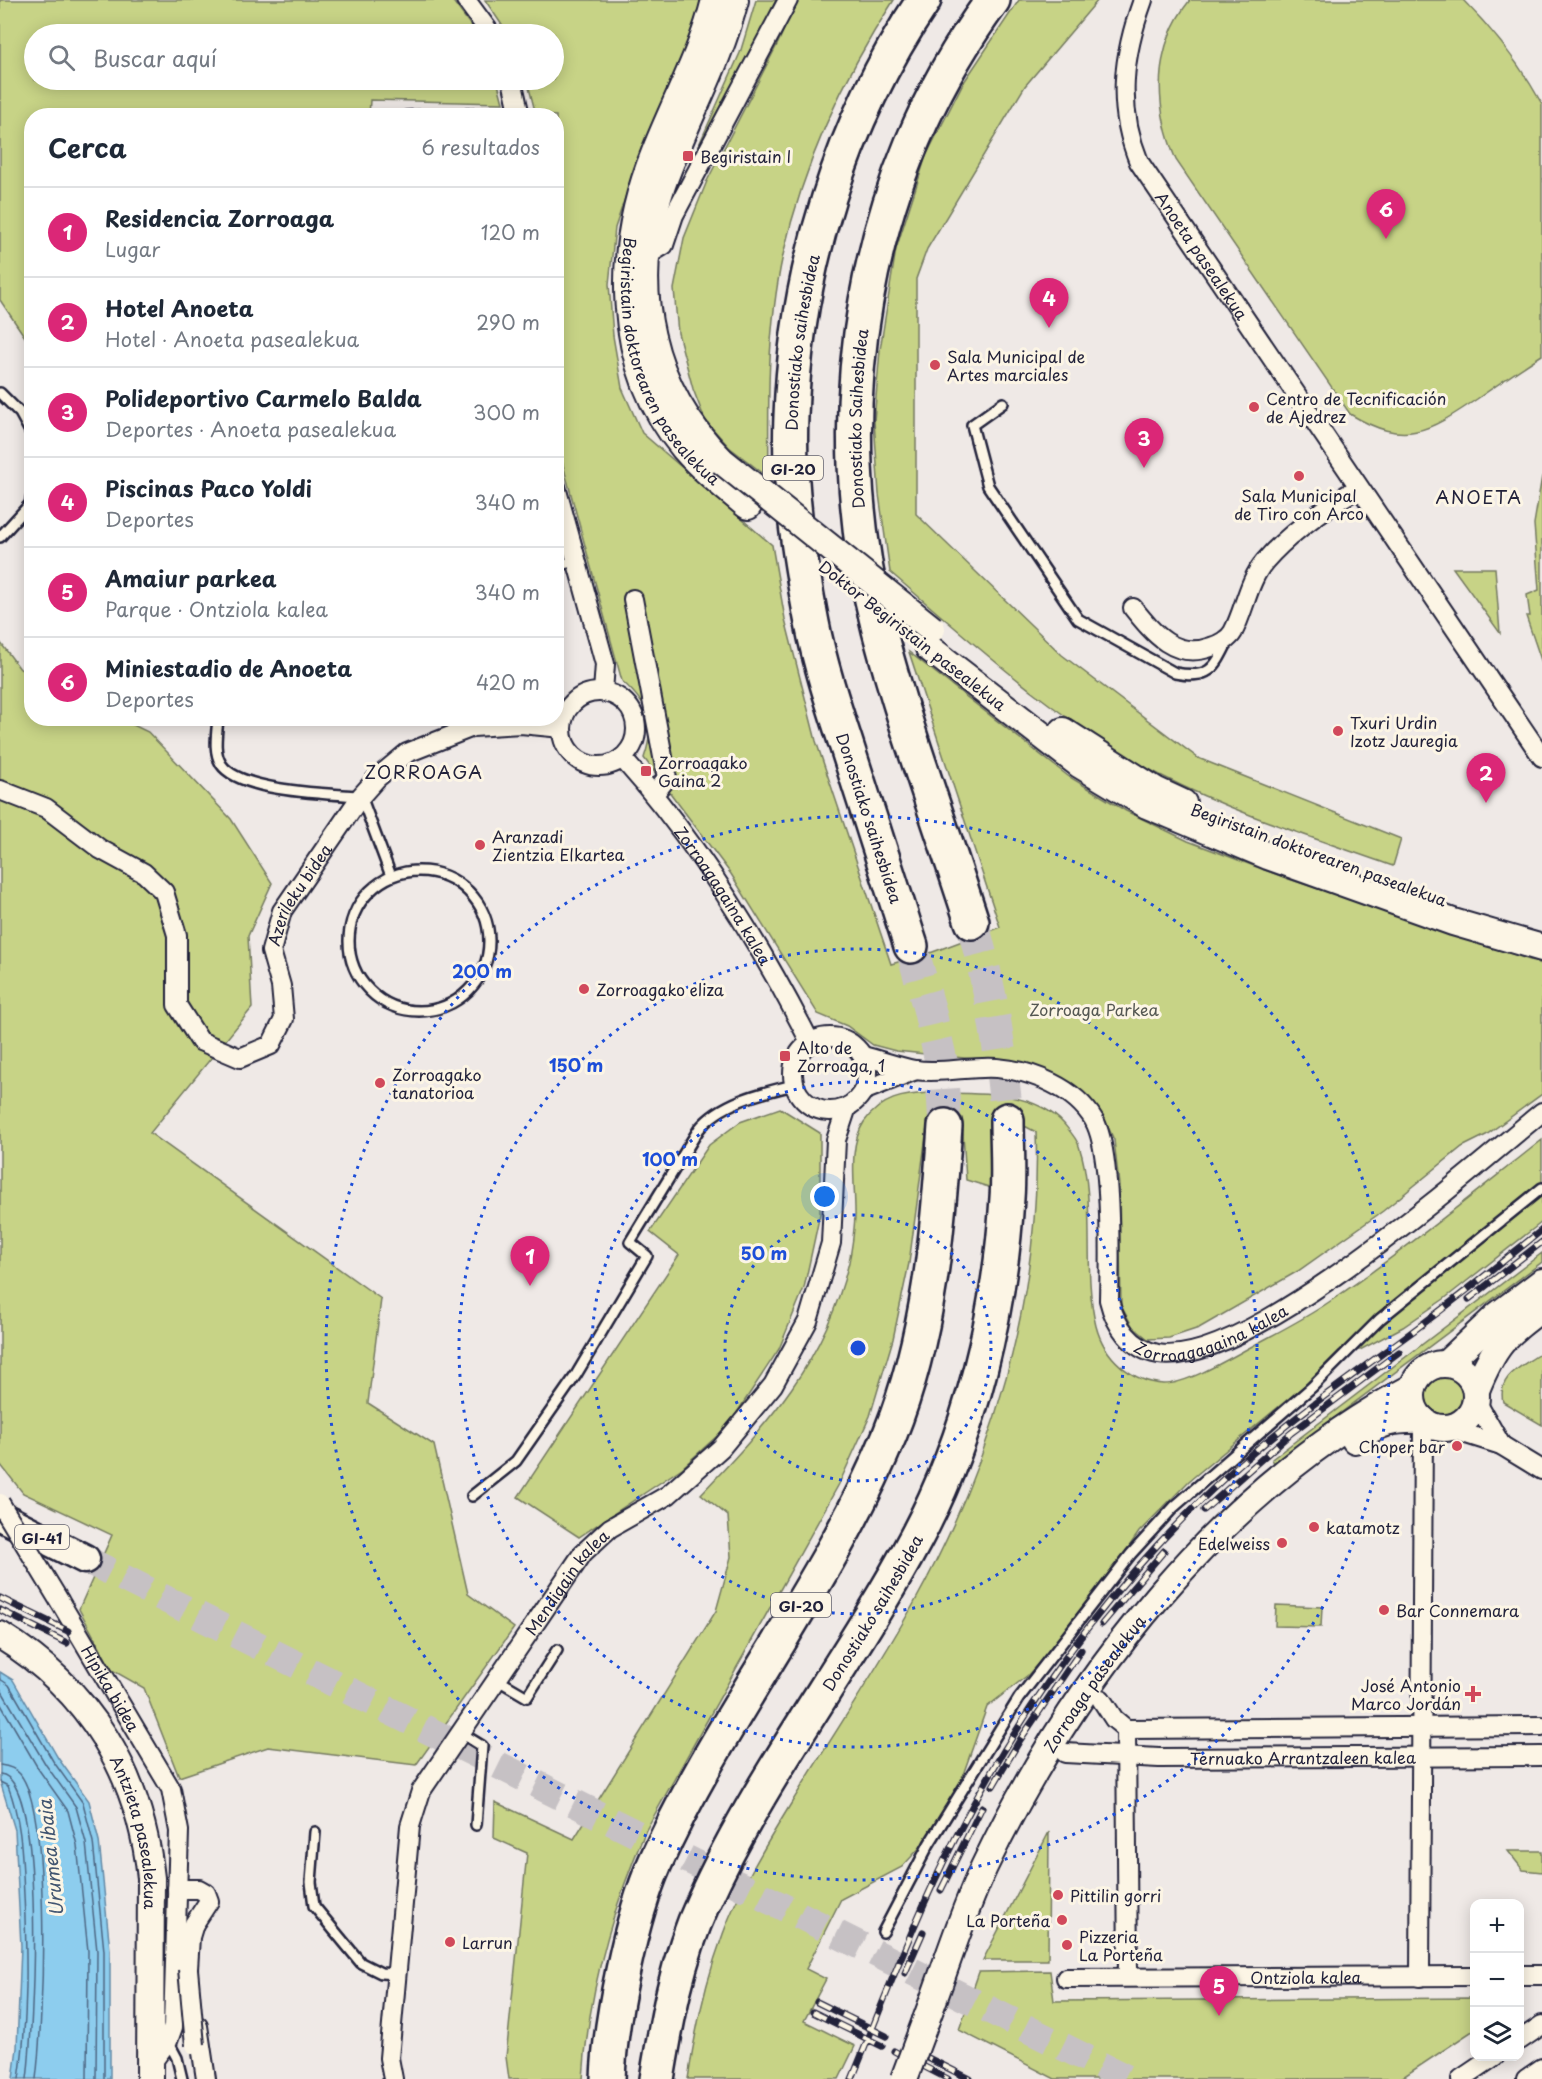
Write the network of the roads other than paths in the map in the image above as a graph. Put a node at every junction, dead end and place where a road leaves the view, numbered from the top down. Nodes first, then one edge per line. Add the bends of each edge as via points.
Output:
1 (466, 0) edge
2 (715, 0) edge
3 (735, 0) edge
4 (788, 0) edge
5 (924, 0) edge
6 (993, 0) edge
7 (1143, 0) edge
8 (484, 24) edge
9 (514, 90) edge
10 (519, 108) edge
11 (646, 256) junction
12 (0, 393) edge
13 (1003, 403) dead end
14 (24, 420) edge
15 (722, 461) joint
16 (1358, 488) junction
17 (748, 506) joint
18 (24, 511) edge
19 (564, 517) edge
20 (0, 537) edge
21 (576, 561) junction
22 (564, 564) edge
23 (633, 598) dead end
24 (1133, 608) dead end
25 (1232, 634) junction
26 (930, 638) junction
27 (603, 692) junction
28 (564, 716) edge
29 (218, 726) edge
30 (489, 726) edge
31 (542, 726) edge
32 (562, 728) joint
33 (1542, 757) edge
34 (622, 758) junction
35 (1079, 764) joint
36 (0, 790) edge
37 (654, 794) junction
38 (360, 796) junction
39 (391, 876) junction
40 (972, 922) tunnel mouth
41 (1542, 930) edge
42 (911, 946) tunnel mouth
43 (1542, 948) edge
44 (810, 1042) junction
45 (862, 1056) junction
46 (916, 1070) junction
47 (794, 1085) junction
48 (863, 1090) junction
49 (848, 1107) junction
50 (816, 1109) junction
51 (1542, 1112) edge
52 (1007, 1120) tunnel mouth
53 (945, 1126) tunnel mouth
54 (836, 1140) junction
55 (1542, 1188) edge
56 (1542, 1282) edge
57 (1542, 1308) edge
58 (1446, 1364) junction
59 (1413, 1387) junction
60 (1476, 1395) junction
61 (1435, 1424) junction
62 (1501, 1446) junction
63 (1542, 1470) edge
64 (472, 1496) dead end
65 (0, 1503) edge
66 (0, 1516) edge
67 (0, 1538) edge
68 (0, 1635) edge
69 (557, 1650) dead end
70 (498, 1680) junction
71 (1101, 1699) junction
72 (1542, 1726) edge
73 (1421, 1728) junction
74 (1126, 1729) junction
75 (461, 1733) junction
76 (1065, 1753) junction
77 (1126, 1756) junction
78 (1542, 1756) edge
79 (1421, 1757) junction
80 (476, 1824) dead end
81 (315, 1832) dead end
82 (177, 1888) junction
83 (209, 1901) junction
84 (883, 1932) dead end
85 (396, 1974) junction
86 (1524, 1975) edge
87 (1542, 1975) edge
88 (1470, 1976) edge
89 (1128, 1977) junction
90 (1420, 1977) junction
91 (1066, 1978) dead end
92 (932, 2022) junction
93 (1542, 2025) edge
94 (1524, 2037) edge
95 (168, 2041) junction
96 (1488, 2061) edge
97 (1542, 2068) edge
98 (150, 2072) edge
99 (182, 2079) edge
100 (198, 2079) edge
101 (206, 2079) edge
102 (393, 2079) edge
103 (608, 2079) edge
104 (657, 2079) edge
105 (904, 2079) edge
106 (919, 2079) edge
107 (1461, 2079) edge
108 (1526, 2079) edge

1 - 8 street
2 - 17 main road, Begiristain doktorearen pasealekua via 703,39 641,189 628,255 627,299 632,336 662,418 685,449
3 - 11 main road, Begiristain doktorearen pasealekua via 714,67 659,194
4 - 11 street via 674,215 664,245
5 - 42 highway, Donostiako saihesbidea / GI-20 via 870,93 842,158 811,263 797,342 791,417 794,506 812,624
6 - 40 highway, Donostiako Saihesbidea via 934,94 902,166 880,233 862,308 856,374 855,450 861,535 879,628 904,717
7 - 16 street, Anoeta pasealekua via 1128,47 1123,87 1127,127 1138,162
9 - 10 street
11 - 15 main road, Begiristain doktorearen pasealekua via 650,333 660,366 692,430
12 - 14 lane
13 - 25 lane via 972,424 988,486 1078,619 1175,673 1191,676 1216,666
15 - 26 main road, Doktor Begiristain pasealekua, bridge
16 - 25 street via 1331,505 1263,563
16 - 33 street, Anoeta pasealekua
17 - 26 main road, Doktor Begiristain pasealekua
18 - 20 lane
19 - 21 street
21 - 22 lane
21 - 27 street via 605,664
23 - 37 street via 667,778
24 - 25 street via 1153,633 1172,647 1187,651 1218,645
26 - 35 main road, Doktor Begiristain pasealekua
26 - 41 main road, Begiristain doktorearen pasealekua via 1155,790 1199,811 1460,906
27 - 28 street via 574,701
27 - 34 street via 623,700 635,719 634,740
29 - 38 lane via 216,750 222,766 241,778 281,790
30 - 38 street, Azerileku bidea via 473,727 407,753
31 - 32 street, Azerileku bidea
32 - 34 street via 568,750 577,759 600,766
34 - 37 street, Zorroagagaina kalea
35 - 43 main road, Begiristain doktorearen pasealekua via 1146,805 1268,856 1453,922
36 - 38 street, Azerileku bidea via 46,808 100,849 144,873 164,892 177,935 177,1005 200,1041 240,1058 271,1045 284,1020 281,986 271,951 282,911
37 - 44 street, Zorroagagaina kalea via 758,944
38 - 39 lane
39 - 39 lane via 364,896 352,918 348,942 356,974 378,999 393,1007 426,1011 442,1008 471,988 484,966 489,941 481,908 471,894 442,875 408,871
44 - 45 street via 830,1036 841,1038
44 - 47 street via 794,1061
45 - 46 street, Zorroagagaina kalea
45 - 48 street via 867,1079
46 - 48 street, Zorroagagaina kalea
46 - 51 street, Zorroagagaina kalea via 997,1068 1067,1091 1083,1106 1101,1134 1104,1152 1109,1300 1113,1316 1138,1346 1158,1354 1203,1349 1323,1287
47 - 50 street via 806,1103
47 - 64 lane via 755,1094 707,1119 699,1129 630,1242 647,1256 576,1375 516,1461
48 - 49 street
49 - 50 street
49 - 54 street, Mendigain kalea
50 - 54 street
52 - 104 highway, Donostiako saihesbidea via 1007,1198 996,1289 978,1379 948,1469 917,1537 757,1803 703,1903 680,1965
53 - 103 highway, GI-20 via 928,1303 914,1365 890,1434 837,1544 683,1806 654,1866 633,1932
54 - 70 street, Mendigain kalea via 831,1243 808,1321 773,1386 721,1448 668,1495 610,1528 583,1553
55 - 84 lane via 1380,1319 1312,1387 1174,1507 1131,1554 1019,1698 929,1844
56 - 58 main road via 1498,1315
57 - 60 main road via 1500,1341
58 - 59 main road via 1426,1370
58 - 60 main road via 1466,1372
59 - 61 main road via 1413,1405
59 - 92 main road, Zorroaga pasealekua via 1336,1433 1268,1488 1208,1544 1132,1630 1049,1747 983,1869
60 - 61 main road via 1466,1419
60 - 62 street
61 - 62 street
61 - 71 main road, Zorroaga pasealekua via 1389,1421 1338,1452 1240,1533 1156,1624
61 - 73 street
62 - 63 street
65 - 82 street, Hipika bidea, bridge via 171,1789 178,1831
66 - 67 main road, GI-41 via 80,1567
68 - 98 main road, Antzieta pasealekua via 37,1659 79,1702 106,1739 133,1792 148,1848 151,1878
69 - 70 lane via 527,1697
70 - 75 street, Mendigain kalea
71 - 74 street via 1113,1719
71 - 76 main road, Zorroaga pasealekua
72 - 73 street, Ternuako Arrantzaleen kalea
73 - 74 street, Ternuako Arrantzaleen kalea
73 - 79 street
74 - 77 street
75 - 80 lane via 482,1746
75 - 85 street, Mendigain kalea via 421,1791 410,1826
76 - 77 street, Ternuako Arrantzaleen kalea
76 - 92 main road, Zorroaga pasealekua via 1014,1844
77 - 79 street, Ternuako Arrantzaleen kalea
77 - 89 street
78 - 79 street, Ternuako Arrantzaleen kalea
79 - 90 street
81 - 85 lane via 311,1882 314,1906 361,1963 381,1973
82 - 83 street via 199,1889
82 - 95 street, Hipika bidea via 172,2027
83 - 100 street, bridge via 194,1924 188,1969
83 - 101 street via 210,1913 189,1943
85 - 102 street, Mendigain kalea via 389,2058
86 - 87 street
88 - 90 street, Ontziola kalea
89 - 90 street, Ontziola kalea
89 - 91 street, Ontziola kalea
92 - 105 main road, Zorroaga pasealekua, bridge
92 - 106 main road, Zorroaga pasealekua
93 - 94 street
95 - 98 street, Hipika bidea
95 - 99 lane
96 - 107 street
97 - 108 street

